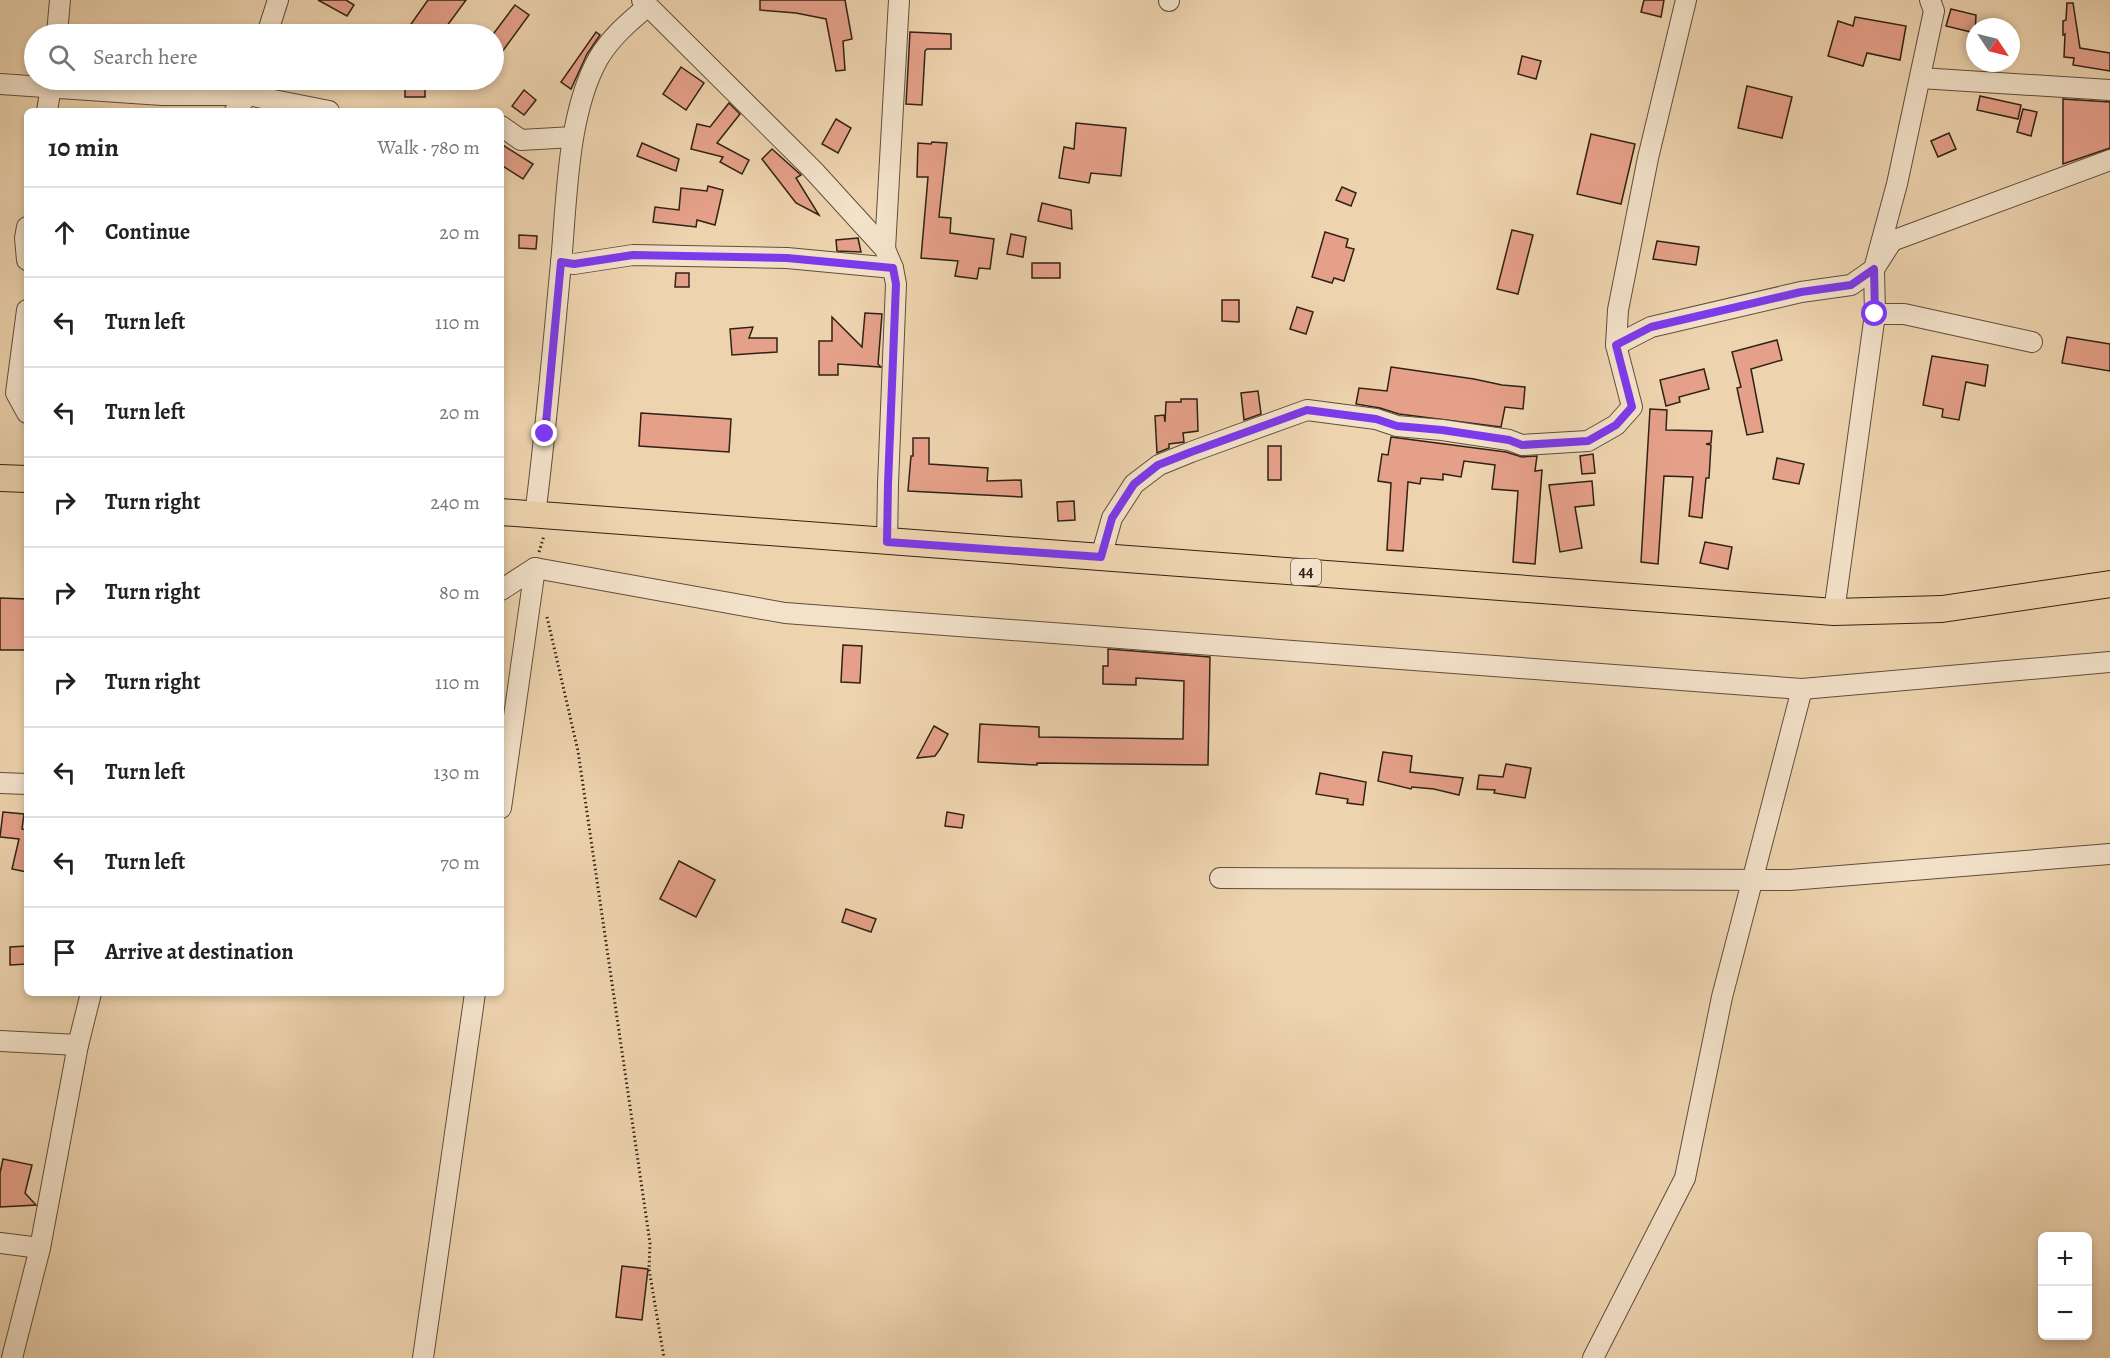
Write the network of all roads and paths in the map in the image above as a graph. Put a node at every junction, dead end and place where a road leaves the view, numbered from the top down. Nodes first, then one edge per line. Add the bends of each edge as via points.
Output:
1 (60, 0) edge
2 (278, 0) edge
3 (899, 0) edge
4 (1686, 0) edge
5 (1930, 0) edge
6 (645, 3) edge
7 (58, 24) edge
8 (270, 24) edge
9 (1920, 78) junction
10 (0, 84) edge
11 (24, 84) edge
12 (51, 90) edge
13 (116, 90) edge
14 (217, 90) edge
15 (248, 90) edge
16 (260, 90) edge
17 (2110, 90) edge
18 (48, 108) edge
19 (237, 108) edge
20 (319, 108) edge
21 (504, 128) edge
22 (573, 137) junction
23 (2110, 160) edge
24 (885, 249) junction
25 (561, 262) junction
26 (893, 268) junction
27 (1874, 269) junction
28 (1875, 314) junction
29 (24, 331) edge
30 (2032, 342) dead end
31 (1616, 345) junction
32 (24, 408) edge
33 (0, 478) edge
34 (24, 479) edge
35 (504, 512) edge
36 (542, 516) junction
37 (887, 542) junction
38 (1101, 557) junction
39 (535, 568) junction
40 (2110, 584) edge
41 (504, 588) edge
42 (1834, 612) junction
43 (546, 614) dead end
44 (2110, 662) edge
45 (1802, 689) junction
46 (0, 783) edge
47 (24, 784) edge
48 (504, 787) edge
49 (2110, 854) edge
50 (1221, 878) dead end
51 (1752, 880) junction
52 (90, 996) edge
53 (475, 996) edge
54 (0, 1041) edge
55 (78, 1045) junction
56 (0, 1243) edge
57 (40, 1248) junction
58 (12, 1358) edge
59 (423, 1358) edge
60 (664, 1358) edge
61 (1593, 1358) edge

1 - 7 street
2 - 8 street
3 - 24 street
4 - 31 street via 1648,158 1618,310
5 - 9 street via 1934,11
6 - 22 street via 614,35 598,59
6 - 24 street via 813,170
9 - 17 street
9 - 27 street
10 - 11 street
12 - 18 street
13 - 14 street via 162,95
15 - 19 street
16 - 20 street
21 - 22 street via 521,140
22 - 25 street
23 - 27 street via 1892,241
24 - 26 street
25 - 26 street via 574,264 633,255 787,258
25 - 36 street via 545,434
26 - 37 street via 896,284
27 - 28 street
27 - 31 street via 1851,285 1801,292 1651,327
28 - 30 street via 1904,314
28 - 42 street
29 - 32 street via 15,393
31 - 38 street via 1632,407 1616,425 1588,441 1522,445 1307,410 1158,465 1134,484 1112,518
33 - 34 main road
35 - 36 main road, 44
36 - 37 main road, 44
36 - 39 path
37 - 38 main road, 44
38 - 42 main road, 44
39 - 41 street
39 - 45 street via 785,613
39 - 48 street
40 - 42 main road, 44 via 1942,609
43 - 60 path via 578,751
44 - 45 street
45 - 51 street
46 - 47 street
49 - 51 street
50 - 51 street
51 - 61 street via 1722,998 1685,1178
52 - 55 street
53 - 59 street
54 - 55 street
55 - 57 street
56 - 57 street
57 - 58 street

